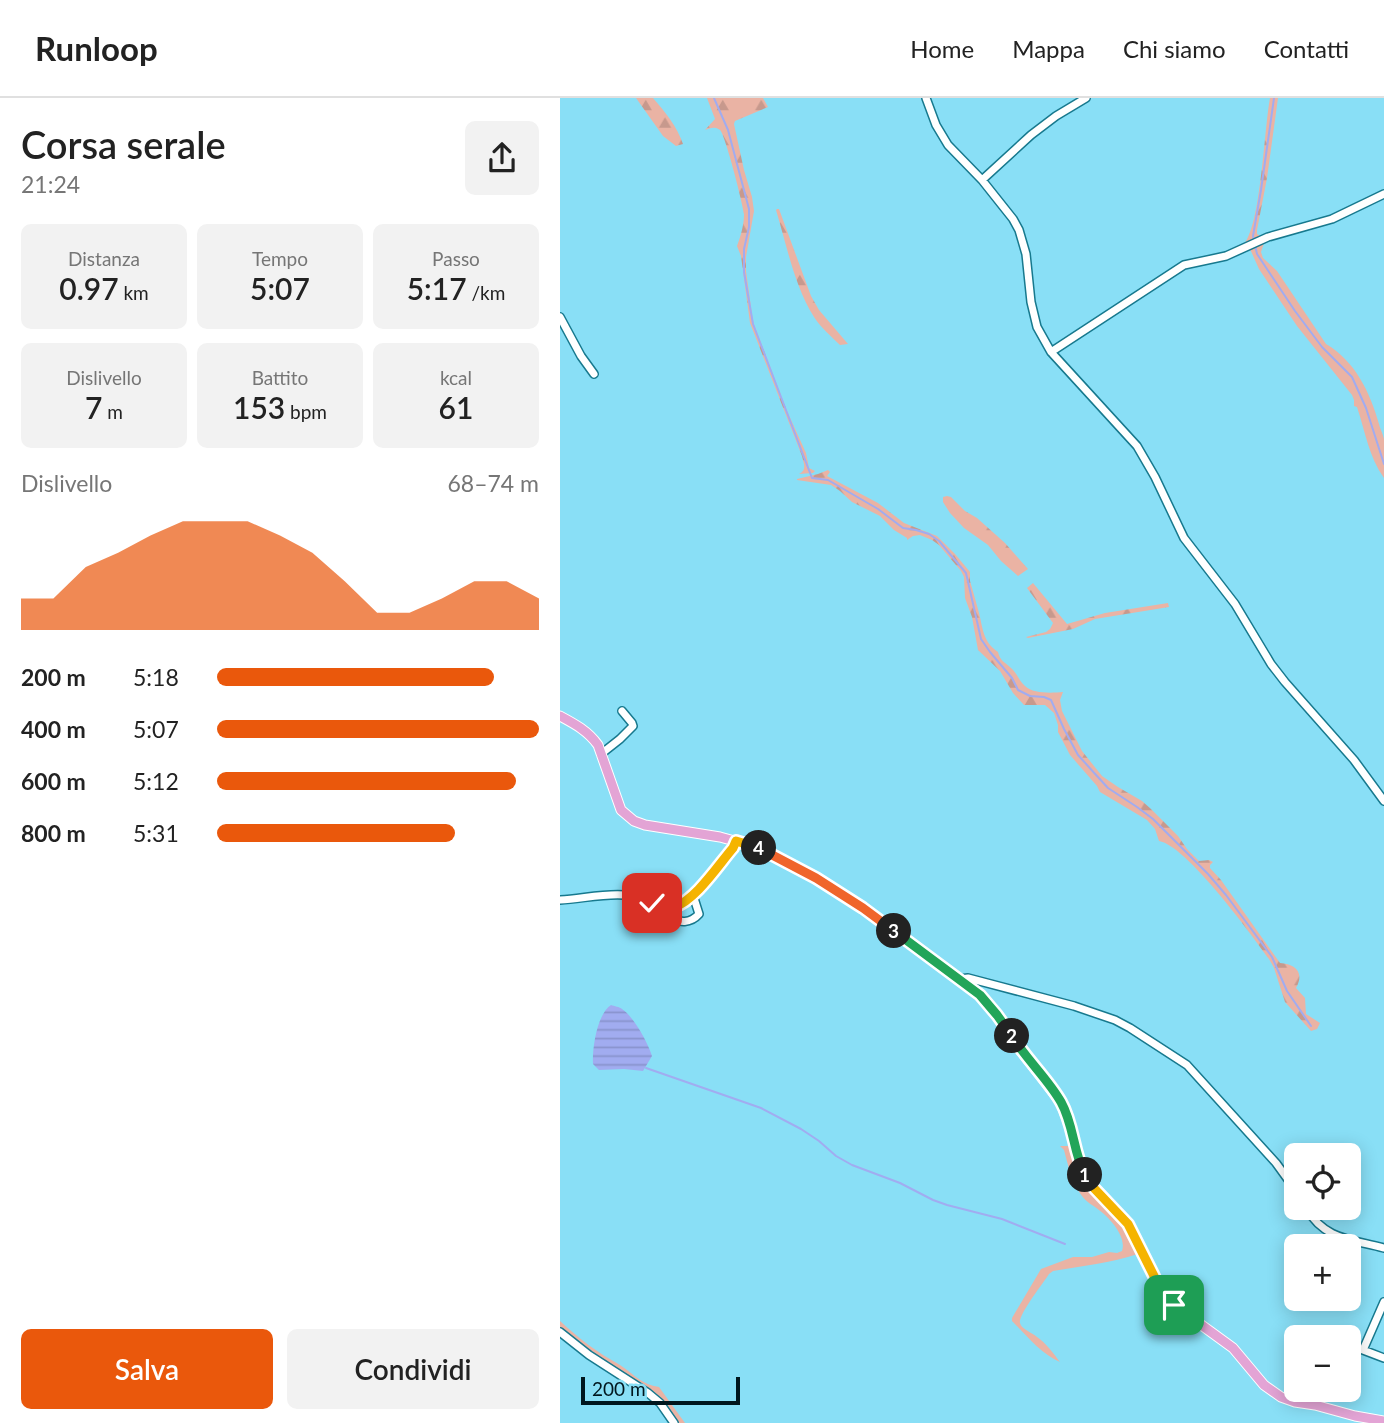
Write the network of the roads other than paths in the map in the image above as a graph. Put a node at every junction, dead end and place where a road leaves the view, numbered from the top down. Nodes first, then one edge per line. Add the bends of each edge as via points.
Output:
1 (926, 98) edge
2 (1086, 98) edge
3 (982, 180) junction
4 (1384, 194) edge
5 (560, 317) edge
6 (1051, 352) junction
7 (594, 374) dead end
8 (622, 711) dead end
9 (560, 716) edge
10 (601, 754) junction
11 (1384, 801) edge
12 (736, 841) junction
13 (693, 895) junction
14 (560, 900) edge
15 (628, 919) dead end
16 (960, 979) junction
17 (1284, 1174) edge
18 (1316, 1220) edge
19 (1384, 1248) edge
20 (1384, 1302) edge
21 (560, 1332) edge
22 (1384, 1358) edge
23 (1384, 1421) edge
24 (674, 1423) edge

1 - 3 street via 948,145
2 - 3 street via 1031,135
3 - 6 street via 1019,230 1037,327
4 - 6 street via 1332,219 1254,242 1226,256 1185,265
5 - 7 street
6 - 11 street via 1137,446 1184,538 1235,604 1271,664
8 - 10 street via 633,726
9 - 10 main road via 592,736
10 - 12 main road via 621,810 635,821
12 - 13 street
12 - 16 main road via 763,849 816,878
13 - 14 street via 668,907 622,895
13 - 15 street via 699,914 692,921 648,916
16 - 17 street via 1074,1006 1130,1028 1187,1065
16 - 23 main road via 990,1006 1061,1103 1088,1180 1128,1224 1167,1298 1233,1349 1264,1385 1281,1397
18 - 19 street via 1335,1236
20 - 22 street via 1363,1350
21 - 24 street via 648,1393

